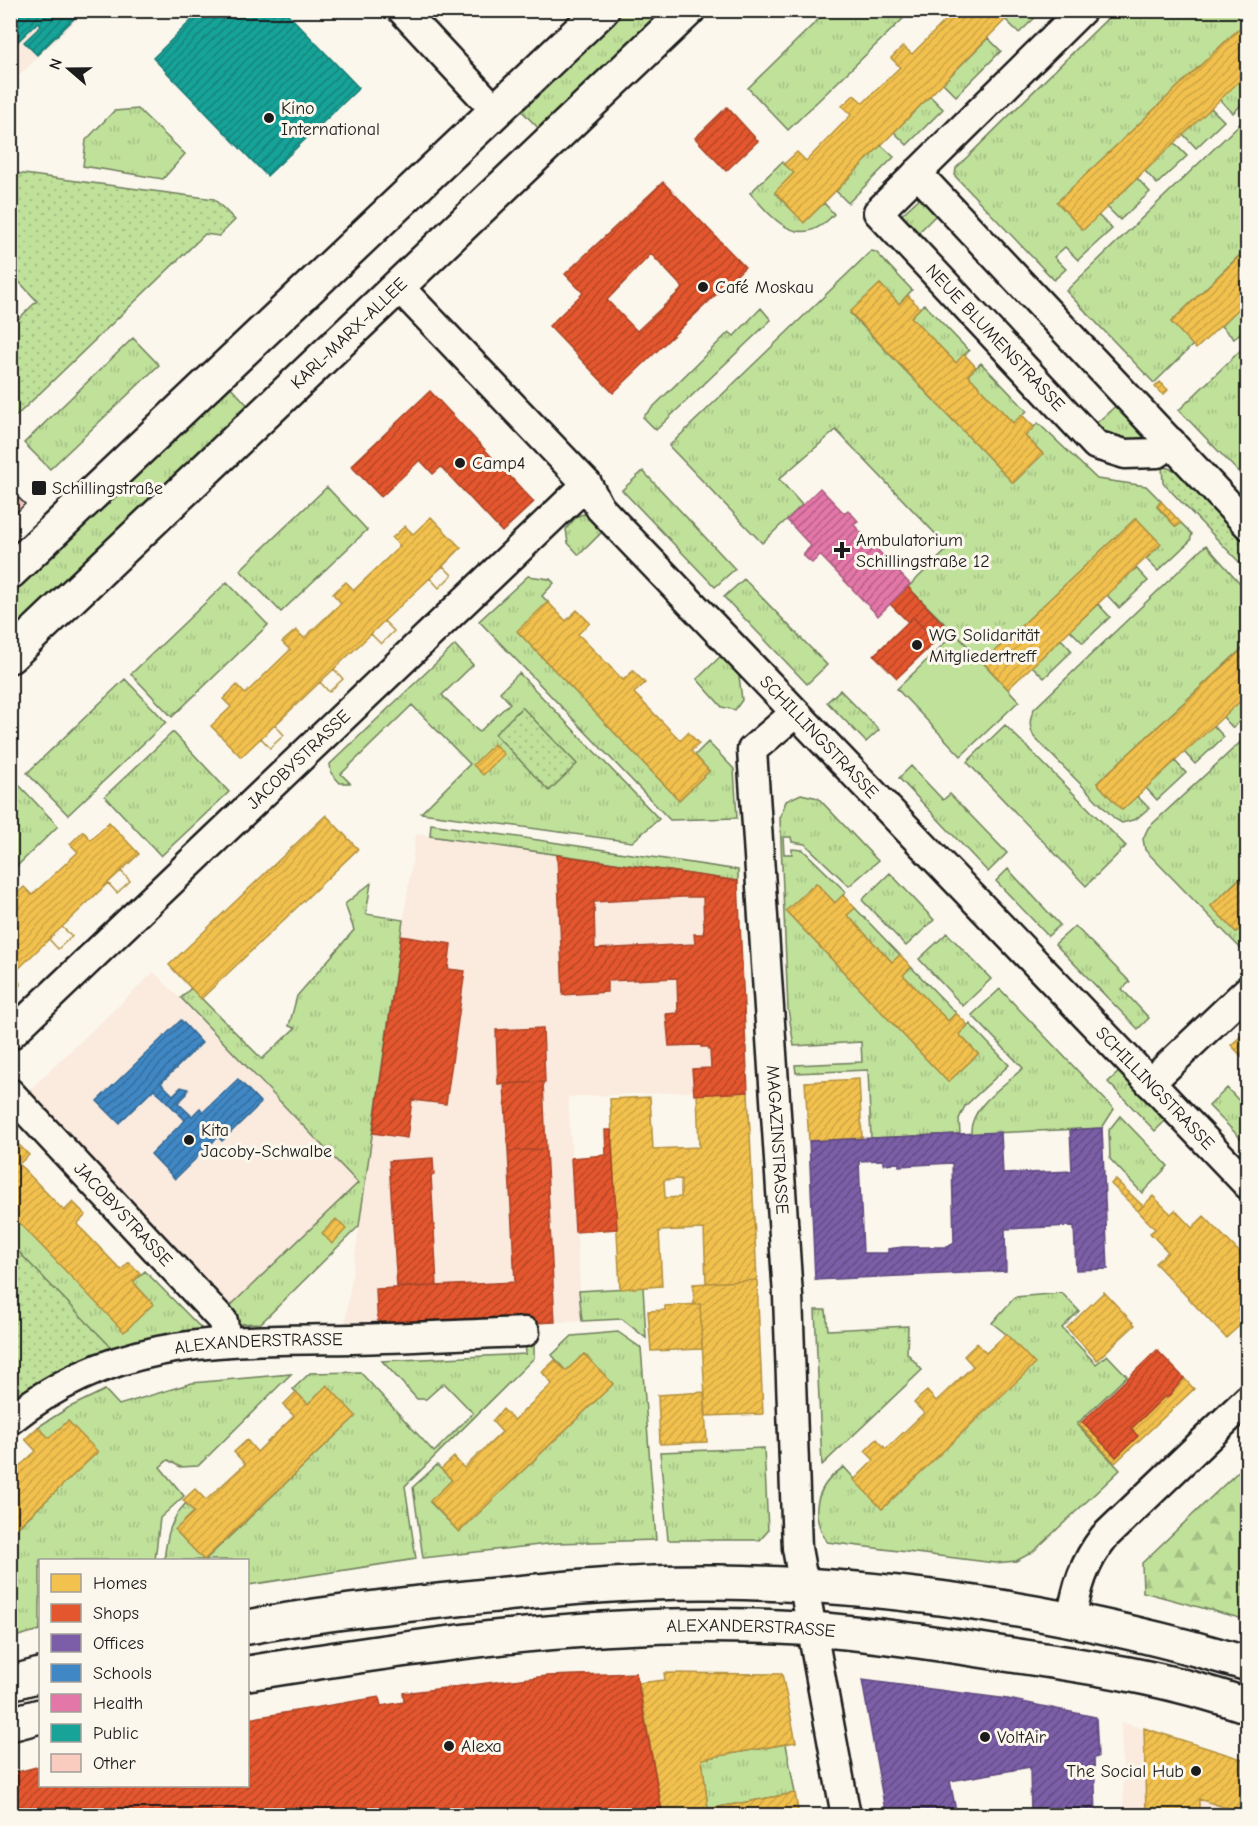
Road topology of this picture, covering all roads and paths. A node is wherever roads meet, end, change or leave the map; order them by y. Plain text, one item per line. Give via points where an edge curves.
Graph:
1 (402, 10) edge
2 (602, 10) edge
3 (688, 10) edge
4 (1082, 10) edge
5 (496, 111) junction
6 (917, 173) junction
7 (398, 286) junction
8 (1171, 442) junction
9 (587, 484) junction
10 (1248, 525) edge
11 (10, 572) edge
12 (10, 656) edge
13 (794, 714) junction
14 (1248, 990) edge
15 (10, 1035) edge
16 (1150, 1083) junction
17 (10, 1093) edge
18 (1248, 1185) edge
19 (525, 1332) dead end
20 (226, 1342) junction
21 (1248, 1399) edge
22 (10, 1420) edge
23 (804, 1585) junction
24 (1071, 1620) junction
25 (249, 1627) edge
26 (813, 1630) junction
27 (1248, 1664) edge
28 (249, 1673) edge
29 (39, 1675) edge
30 (10, 1683) edge
31 (1248, 1706) edge
32 (39, 1716) edge
33 (10, 1724) edge
34 (846, 1815) edge

1 - 5 street
2 - 5 main road
3 - 7 main road, KARL-MARX-ALLEE
4 - 6 street, NEUE BLUMENSTRASSE
5 - 11 main road
6 - 8 street
6 - 8 street, NEUE BLUMENSTRASSE via 878,212 1096,445 1125,454 1158,453
7 - 9 street, SCHILLINGSTRASSE
7 - 12 main road, KARL-MARX-ALLEE
8 - 10 street
9 - 13 street, SCHILLINGSTRASSE via 600,508
9 - 15 street, JACOBYSTRASSE
13 - 16 street, SCHILLINGSTRASSE
13 - 23 street, MAGAZINSTRASSE via 752,750 788,1296 796,1539
14 - 16 street
16 - 18 street, SCHILLINGSTRASSE
17 - 20 street, JACOBYSTRASSE via 223,1321
19 - 20 street, ALEXANDERSTRASSE
20 - 22 street, ALEXANDERSTRASSE via 212,1341 120,1359 41,1395
21 - 24 street via 1104,1537 1078,1580
23 - 24 main road via 976,1603
23 - 25 main road via 717,1582 615,1586 383,1607
23 - 26 street
24 - 27 main road
26 - 28 main road, ALEXANDERSTRASSE via 752,1626 554,1632 400,1648
26 - 31 main road, ALEXANDERSTRASSE via 959,1646 1125,1672
26 - 34 street
29 - 30 main road
32 - 33 main road

